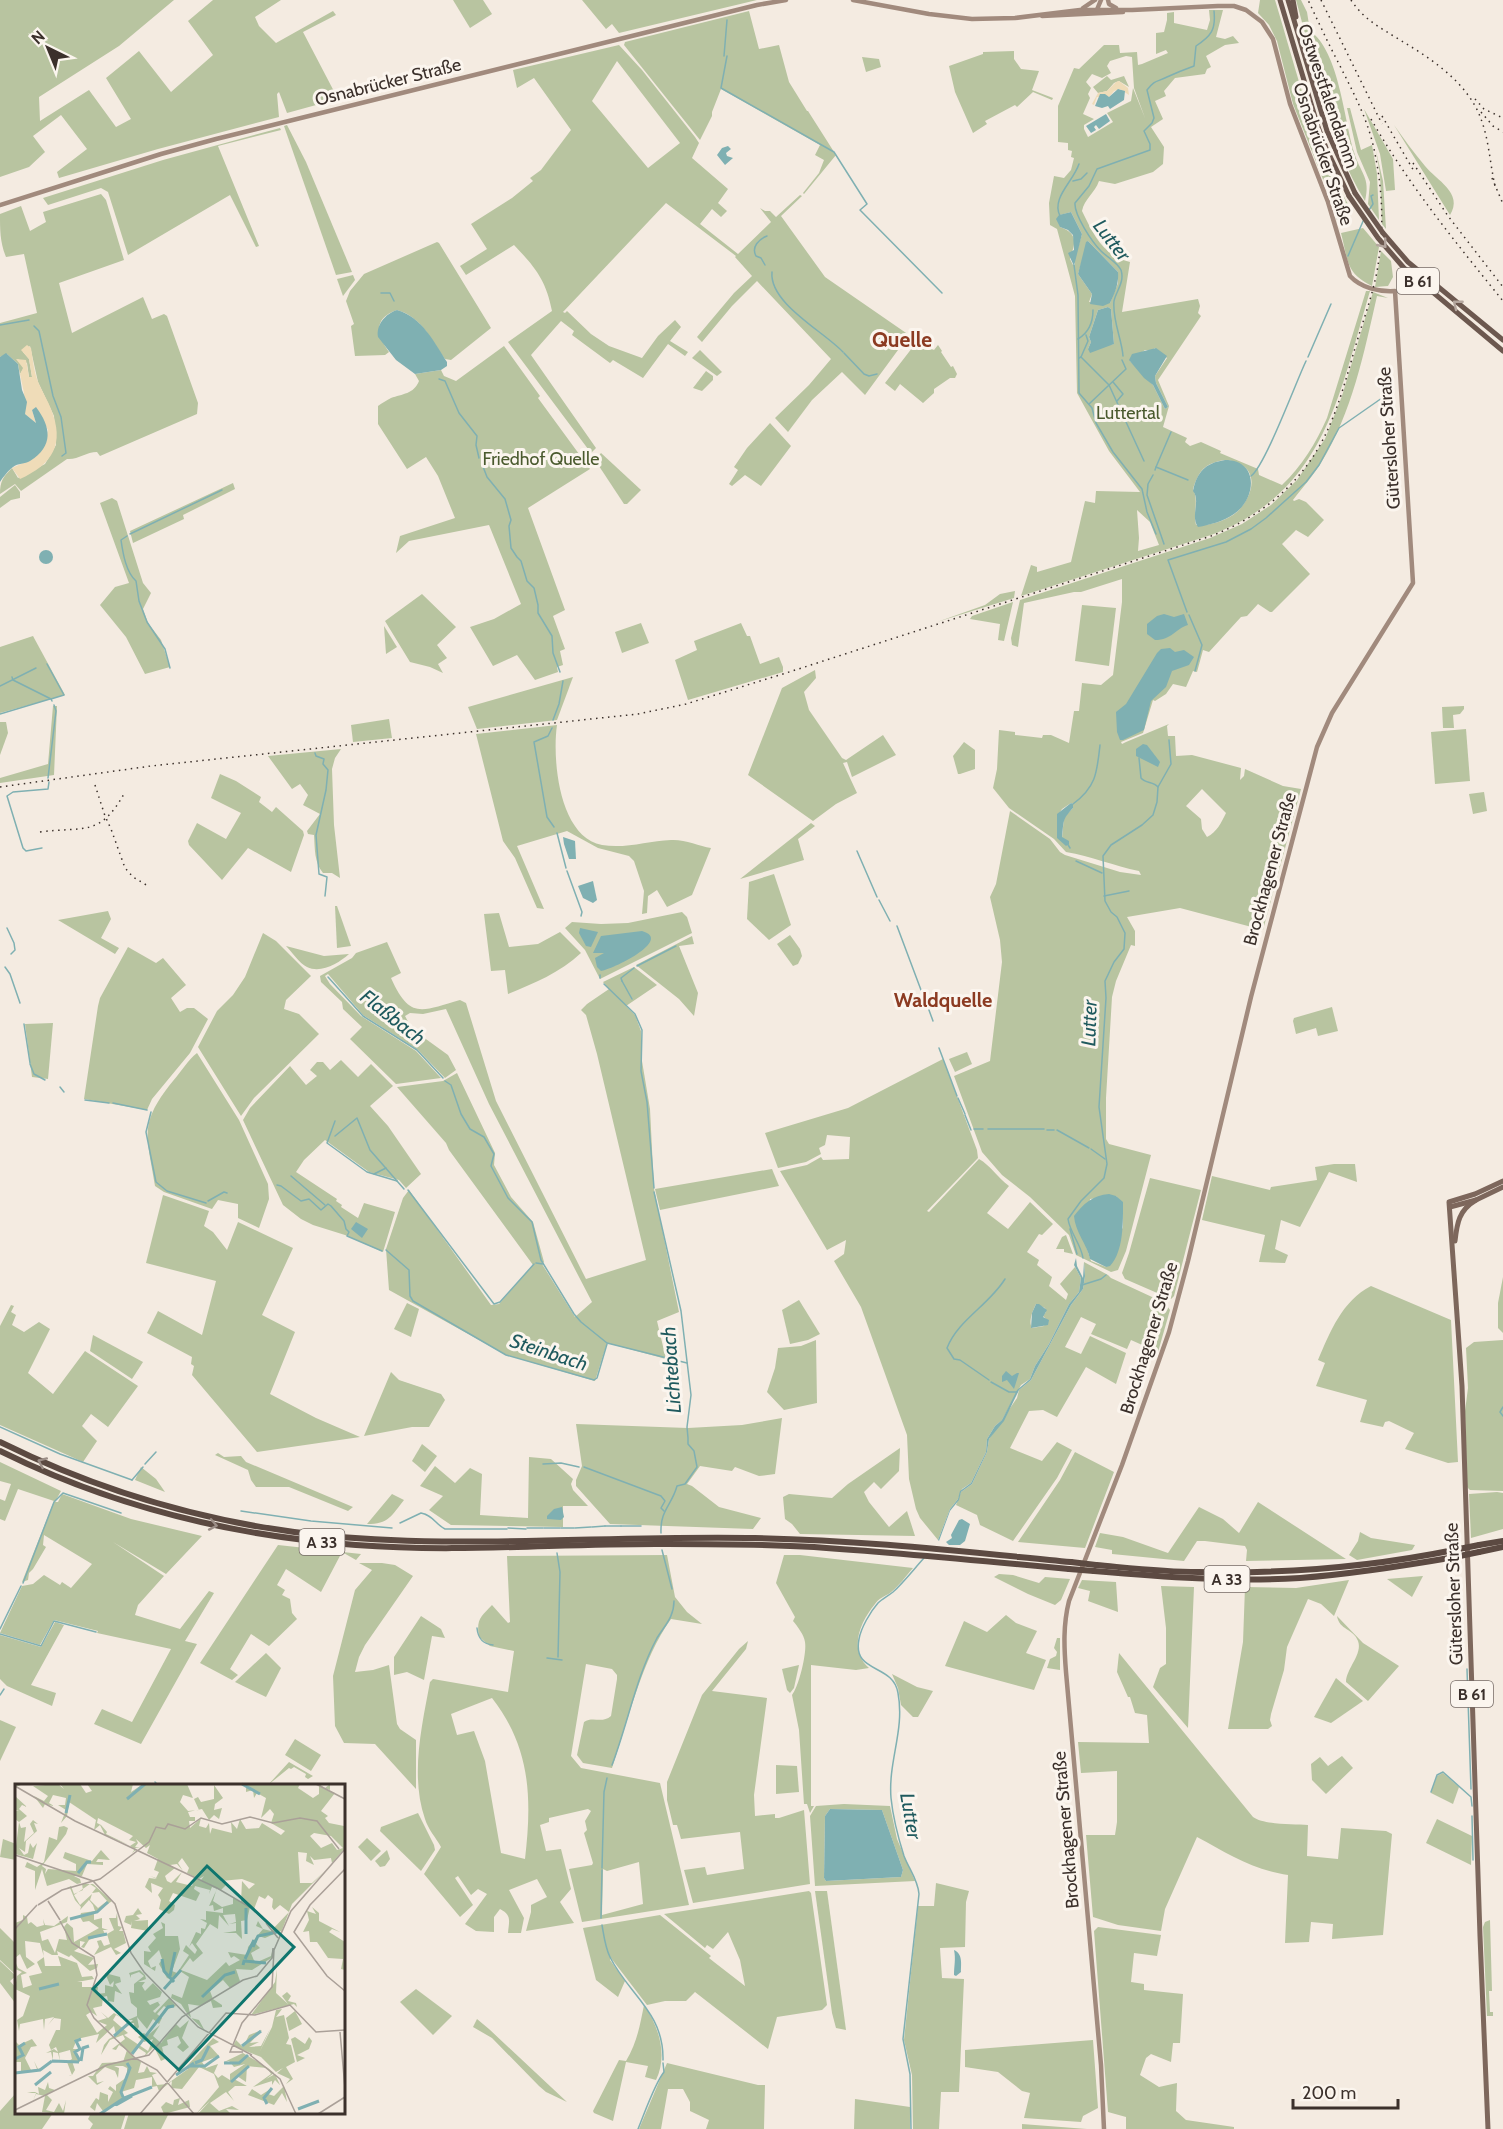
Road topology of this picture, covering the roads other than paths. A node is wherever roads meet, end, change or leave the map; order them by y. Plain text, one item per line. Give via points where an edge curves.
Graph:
1 (786, 0) edge
2 (853, 0) edge
3 (1095, 0) edge
4 (1101, 0) edge
5 (1107, 0) edge
6 (1279, 0) edge
7 (1288, 0) edge
8 (1293, 0) edge
9 (1119, 9) junction
10 (1080, 10) junction
11 (1132, 10) junction
12 (1098, 12) junction
13 (1034, 16) junction
14 (1302, 45) junction
15 (0, 205) edge
16 (1395, 291) joint
17 (1503, 340) edge
18 (1503, 351) edge
19 (1413, 583) joint
20 (1503, 1180) edge
21 (1503, 1187) edge
22 (1476, 1200) junction
23 (1450, 1204) junction
24 (1454, 1253) junction
25 (0, 1442) edge
26 (0, 1451) edge
27 (661, 1541) junction
28 (1503, 1541) edge
29 (1503, 1547) edge
30 (1479, 1549) junction
31 (908, 1551) junction
32 (1454, 1554) junction
33 (1070, 1566) junction
34 (1095, 1568) junction
35 (1104, 2129) edge
36 (1488, 2129) edge

1 - 15 main road, Osnabrücker Straße via 270,125 161,154
2 - 13 main road, Osnabrücker Straße via 944,16
3 - 10 main road
4 - 12 main road
5 - 9 main road
5 - 12 main road
6 -> 18 highway, Ostwestfalendamm / B 61, bridge via 1326,148 1349,196 1404,268
7 - 14 highway, Ostwestfalendamm / B 61
8 - 14 highway
9 - 11 main road, Osnabrücker Straße
9 - 12 main road, Osnabrücker Straße
10 - 12 main road, Osnabrücker Straße
10 - 13 main road, Osnabrücker Straße
11 - 12 main road, Osnabrücker Straße
11 - 16 main road, Osnabrücker Straße via 1234,6 1262,22 1275,45 1290,104 1328,202 1349,274 1360,285
12 - 13 main road, Osnabrücker Straße
17 -> 14 highway, Ostwestfalendamm / B 61, bridge via 1408,262 1355,193 1328,131
16 - 19 main road, Gütersloher Straße
19 - 35 main road, Brockhagener Straße via 1332,713 1317,747 1253,987 1169,1332 1065,1617 1063,1636
20 - 23 main road
21 - 22 main road, B 61
22 - 23 main road, B 61
22 - 24 main road, B 61 via 1460,1216
23 - 24 main road, Gütersloher Straße / B 61
24 - 36 main road, Gütersloher Straße / B 61
27 -> 25 highway, A 33 via 451,1541 305,1533 134,1497
26 -> 27 highway, A 33 via 70,1482 158,1512 295,1538 358,1545 473,1548
27 - 31 highway, A 33 via 819,1540
28 - 30 highway, A 33
29 - 30 highway, A 33
30 - 32 highway, A 33, bridge
31 - 33 highway, A 33 via 972,1560
31 - 33 highway, A 33 via 970,1552
32 - 34 highway, A 33 via 1303,1570 1196,1572
32 - 34 highway, A 33 via 1379,1569 1300,1578 1159,1576
33 - 34 highway, A 33, bridge

